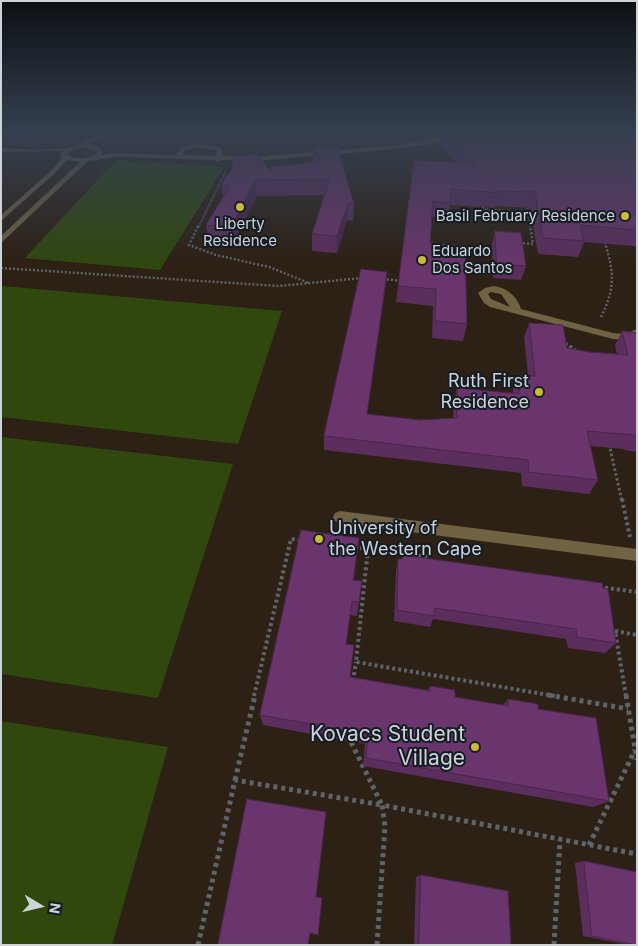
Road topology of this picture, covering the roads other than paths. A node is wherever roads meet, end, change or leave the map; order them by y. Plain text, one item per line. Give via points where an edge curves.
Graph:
1 (47, 177) edge
2 (70, 177) edge
3 (1, 219) edge
4 (1, 241) edge
5 (516, 310) dead end
6 (637, 332) edge
7 (340, 517) dead end
8 (637, 555) edge

1 - 3 lane
2 - 4 lane
5 - 6 lane via 535,318 613,336 626,337
7 - 8 lane

